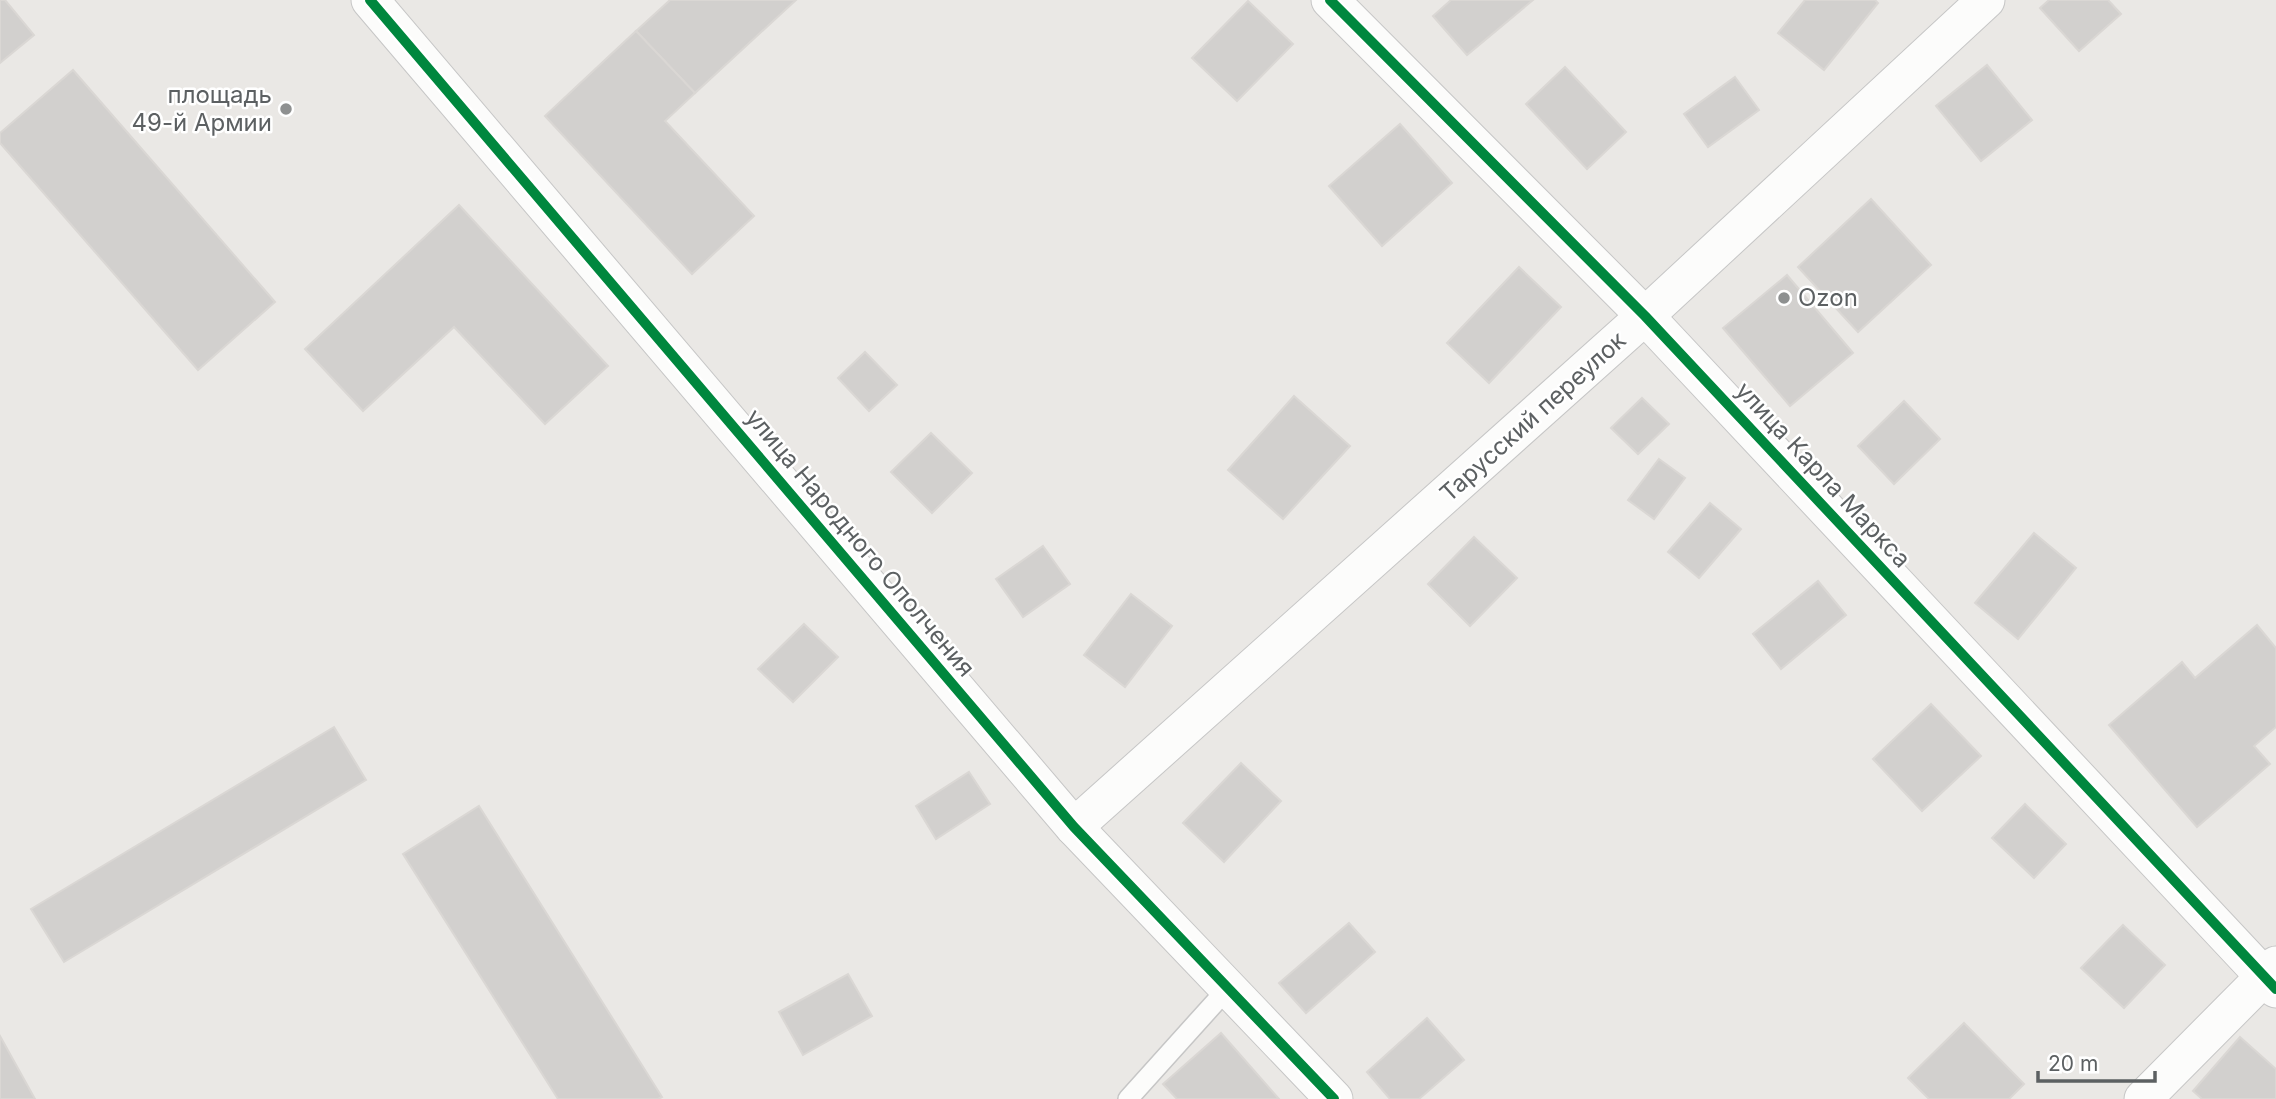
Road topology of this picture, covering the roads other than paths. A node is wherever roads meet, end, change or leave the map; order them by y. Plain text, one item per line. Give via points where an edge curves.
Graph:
1 (370, 0) edge
2 (1330, 0) edge
3 (1986, 0) edge
4 (1645, 316) junction
5 (1074, 827) junction
6 (2272, 977) edge
7 (1228, 988) junction
8 (1128, 1099) edge
9 (1334, 1099) edge
10 (2143, 1099) edge

1 - 5 street, улица Народного Ополчения
2 - 4 street, улица Карла Маркса
3 - 4 street, Тарусский переулок
4 - 5 street, Тарусский переулок
4 - 6 street, улица Карла Маркса
5 - 7 street, улица Народного Ополчения
6 - 10 street
7 - 8 lane
7 - 9 street, улица Народного Ополчения

